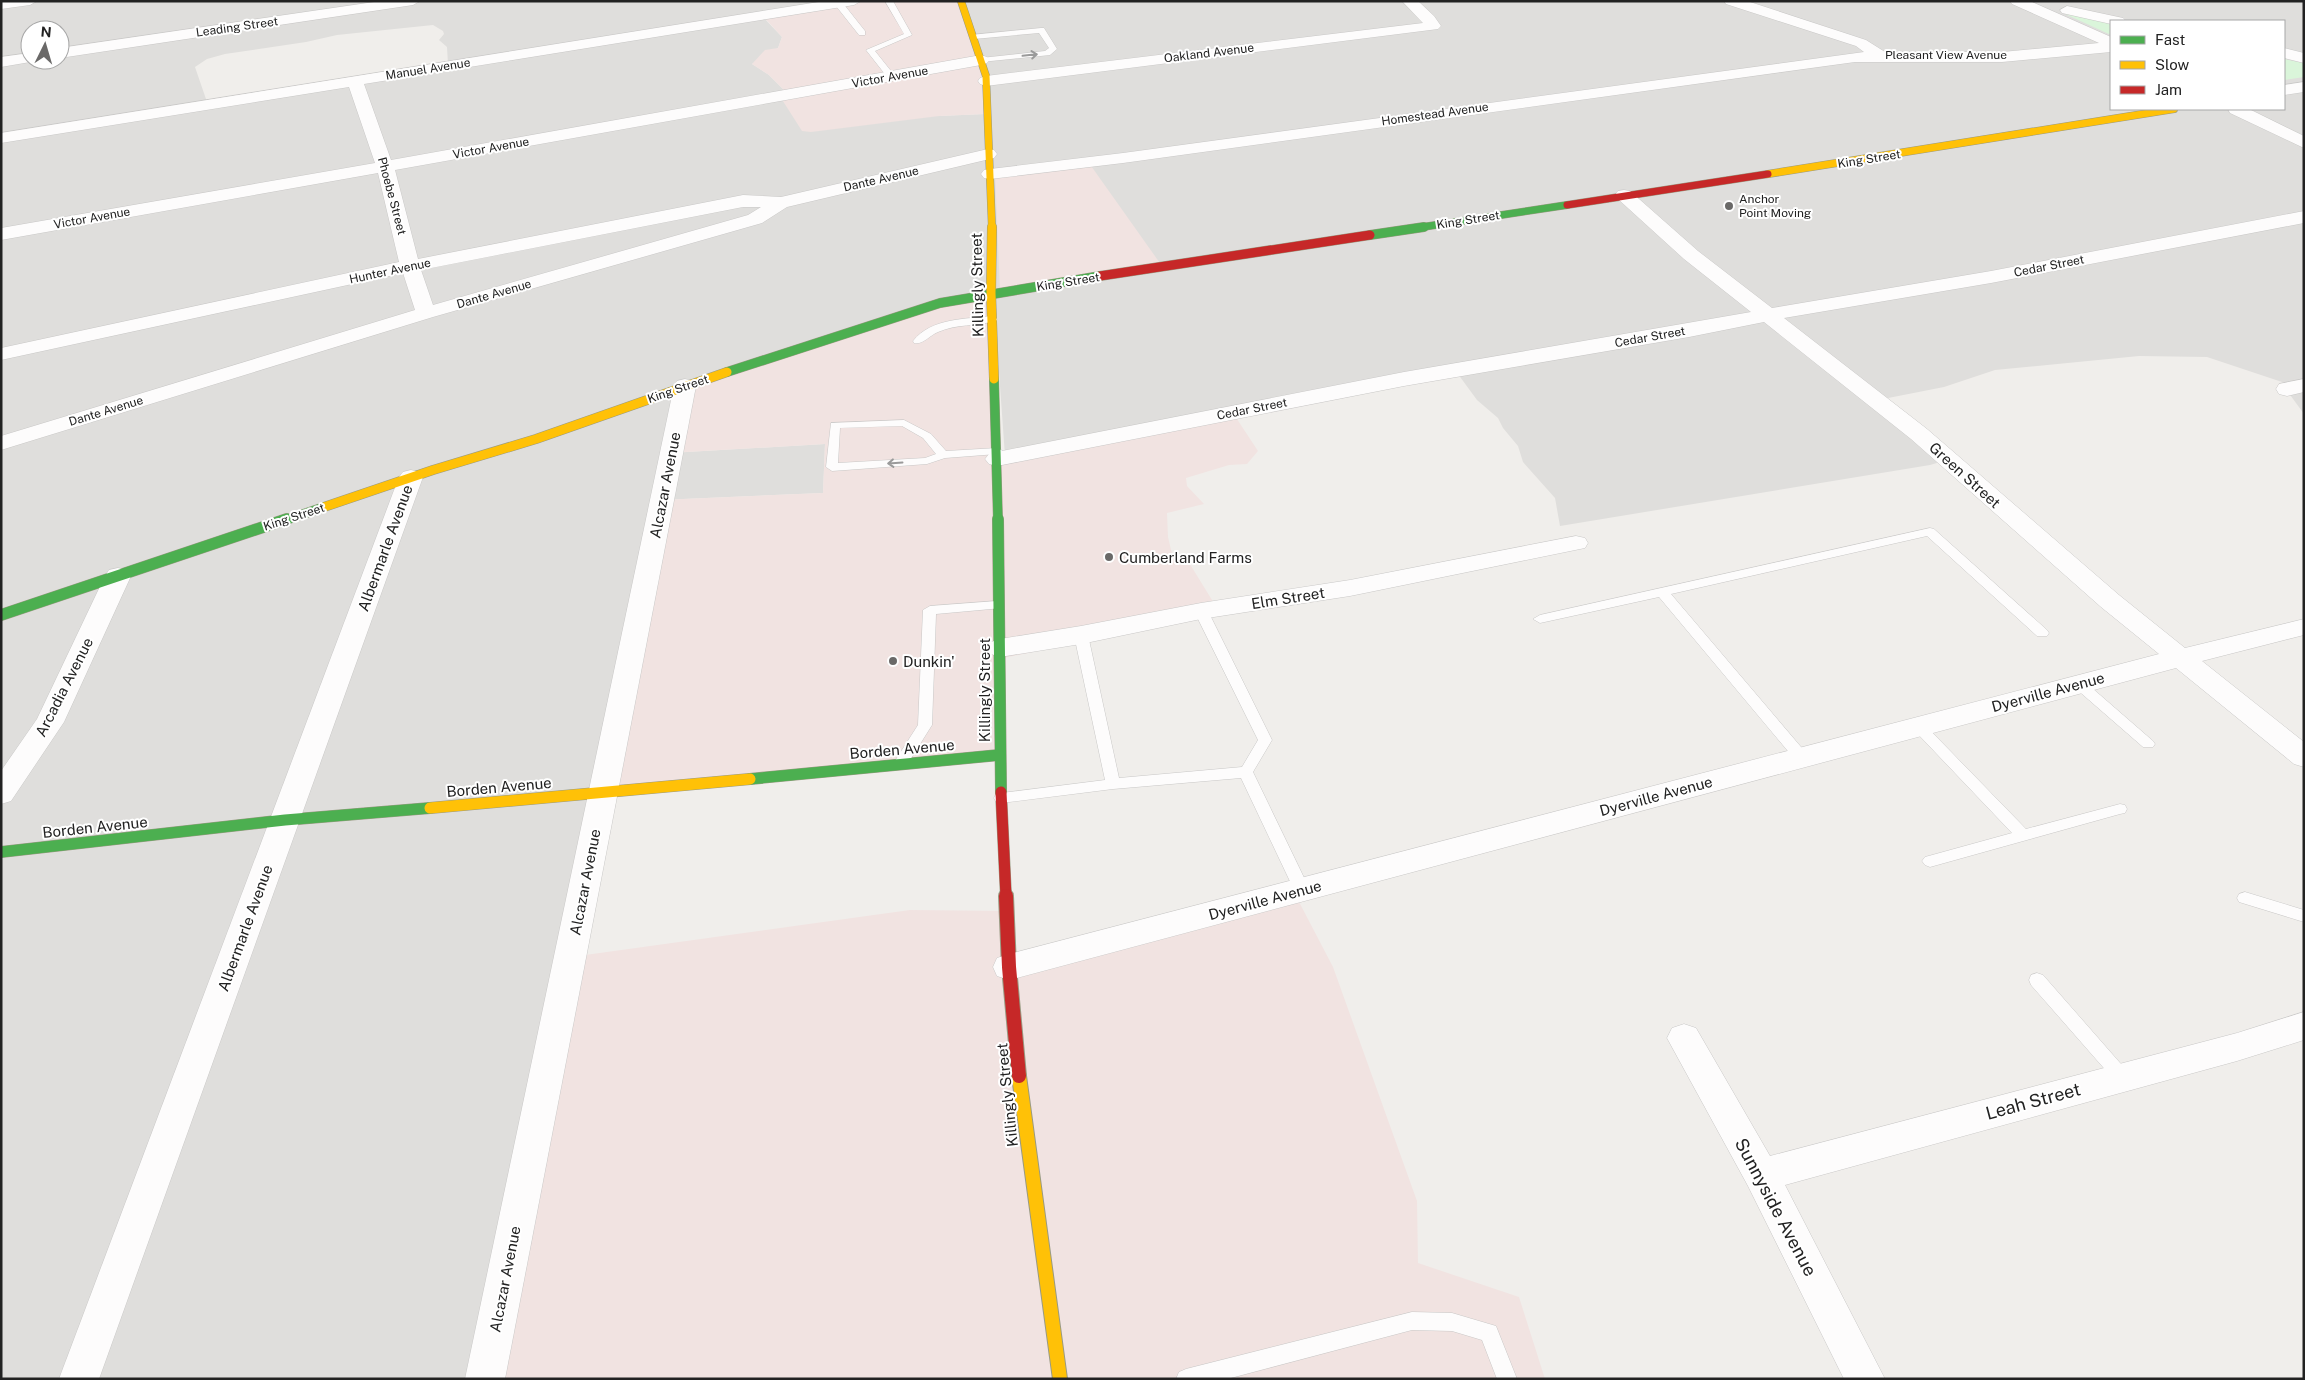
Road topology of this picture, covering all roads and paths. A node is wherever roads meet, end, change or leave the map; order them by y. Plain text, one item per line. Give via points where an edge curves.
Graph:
1 (30, 1) edge
2 (413, 1) edge
3 (890, 1) edge
4 (961, 1) edge
5 (1409, 1) edge
6 (1732, 1) edge
7 (2017, 1) edge
8 (2024, 1) edge
9 (847, 2) edge
10 (374, 4) edge
11 (1, 5) edge
12 (2113, 20) edge
13 (862, 33) dead end
14 (974, 37) junction
15 (2110, 43) edge
16 (2110, 47) edge
17 (70, 51) edge
18 (2285, 54) edge
19 (1880, 56) junction
20 (2304, 58) edge
21 (20, 59) edge
22 (981, 60) junction
23 (1, 62) edge
24 (891, 76) junction
25 (355, 81) junction
26 (986, 81) junction
27 (2304, 87) edge
28 (2285, 90) edge
29 (2168, 110) edge
30 (2238, 110) edge
31 (1, 138) edge
32 (2304, 143) edge
33 (989, 164) junction
34 (385, 167) junction
35 (1624, 195) junction
36 (781, 203) junction
37 (2304, 217) edge
38 (1, 234) edge
39 (410, 266) junction
40 (991, 293) junction
41 (426, 313) junction
42 (1769, 314) junction
43 (992, 319) junction
44 (918, 341) dead end
45 (1, 354) edge
46 (685, 386) junction
47 (1, 443) edge
48 (943, 455) junction
49 (997, 455) junction
50 (411, 477) junction
51 (1576, 543) dead end
52 (118, 576) junction
53 (1662, 592) junction
54 (998, 605) junction
55 (1201, 611) junction
56 (1, 615) edge
57 (1540, 619) dead end
58 (2304, 627) edge
59 (2042, 633) dead end
60 (1081, 635) junction
61 (1000, 648) junction
62 (2179, 658) junction
63 (2080, 684) junction
64 (1919, 726) junction
65 (2148, 744) dead end
66 (999, 755) junction
67 (2304, 757) edge
68 (1802, 758) junction
69 (900, 764) junction
70 (1246, 772) junction
71 (1113, 784) junction
72 (603, 793) junction
73 (1, 794) edge
74 (1001, 798) junction
75 (2120, 809) dead end
76 (285, 820) junction
77 (2023, 835) junction
78 (1, 852) edge
79 (1930, 861) dead end
80 (1302, 890) junction
81 (2245, 898) dead end
82 (2304, 916) edge
83 (1009, 967) junction
84 (2037, 980) dead end
85 (2304, 1026) edge
86 (1684, 1038) dead end
87 (2122, 1077) junction
88 (1761, 1176) junction
89 (1196, 1378) edge
90 (79, 1379) edge
91 (486, 1379) edge
92 (1060, 1379) edge
93 (1507, 1379) edge
94 (1866, 1379) edge

1 - 11 street
2 - 10 street, Leading Street
3 - 24 lane via 908,35 870,50
4 - 14 street, Killingly Street
5 - 26 street, Oakland Avenue via 1433,26
6 - 19 street, Pleasant View Avenue via 1861,43
7 - 15 street
8 - 12 street
9 - 13 lane
9 - 25 street, Manuel Avenue
10 - 17 street, Leading Street
14 - 22 street, Killingly Street
22 -> 14 lane via 1047,53 1053,49 1041,30
16 - 19 street, Pleasant View Avenue via 2002,57
18 - 20 street
19 - 33 street, Homestead Avenue via 1817,61 1142,156
21 - 23 street
22 - 24 street, Victor Avenue
22 - 26 street, Killingly Street
24 - 34 street, Victor Avenue
25 - 31 street, Manuel Avenue
25 - 34 street, Phoebe Street
26 - 33 street, Killingly Street
27 - 28 street
29 - 35 street, King Street
30 - 32 street
33 - 36 street, Dante Avenue
33 - 40 street, Killingly Street
34 - 38 street, Victor Avenue
34 - 39 street, Phoebe Street
35 - 40 street, King Street
35 - 42 street, Green Street via 1691,255
36 - 39 street, Hunter Avenue via 743,201
36 - 41 street, Dante Avenue via 755,219
37 - 42 street, Cedar Street via 1991,277
39 - 41 street, Phoebe Street
39 - 45 street, Hunter Avenue
40 - 43 street, Killingly Street
40 - 46 street, King Street via 940,303
41 - 47 street, Dante Avenue
42 - 49 street, Cedar Street
42 - 62 street, Green Street via 1919,434 2102,595
43 - 44 lane via 924,333
43 - 49 street, Killingly Street
46 - 50 street, King Street via 536,439
46 - 72 street, Alcazar Avenue
48 -> 48 lane via 927,461 832,467 835,425 904,422 927,436
48 - 49 lane
49 - 54 street, Killingly Street
50 - 52 street, King Street
50 - 76 street, Albermarle Avenue
51 - 55 street, Elm Street via 1350,588
52 - 56 street, King Street
52 - 73 street, Arcadia Avenue via 50,722
53 - 57 lane
53 - 59 lane via 1930,532
53 - 68 lane
54 - 61 street, Killingly Street
54 - 69 lane via 930,610 926,725
55 - 60 street, Elm Street
55 - 70 lane via 1265,740
58 - 62 street, Dyerville Avenue
60 - 61 street, Elm Street
60 - 71 lane
61 - 66 street, Killingly Street
62 - 63 street, Dyerville Avenue
62 - 67 street, Green Street
63 - 64 street, Dyerville Avenue
63 - 65 lane
64 - 68 street, Dyerville Avenue
64 - 77 lane
66 - 69 street, Borden Avenue
66 - 74 street, Killingly Street
68 - 80 street, Dyerville Avenue
69 - 72 street, Borden Avenue
70 - 71 lane
70 - 80 lane
71 - 74 lane
72 - 76 street, Borden Avenue
72 - 91 street, Alcazar Avenue
74 - 83 street, Killingly Street
75 - 77 lane
76 - 78 street, Borden Avenue
76 - 90 street, Albermarle Avenue
77 - 79 lane
80 - 83 street, Dyerville Avenue
81 - 82 lane
83 - 92 street, Killingly Street via 1021,1100
84 - 87 lane
85 - 87 street, Leah Street
86 - 88 street, Sunnyside Avenue
87 - 88 street, Leah Street
88 - 94 street, Sunnyside Avenue
89 - 93 lane via 1412,1321 1452,1322 1489,1334

